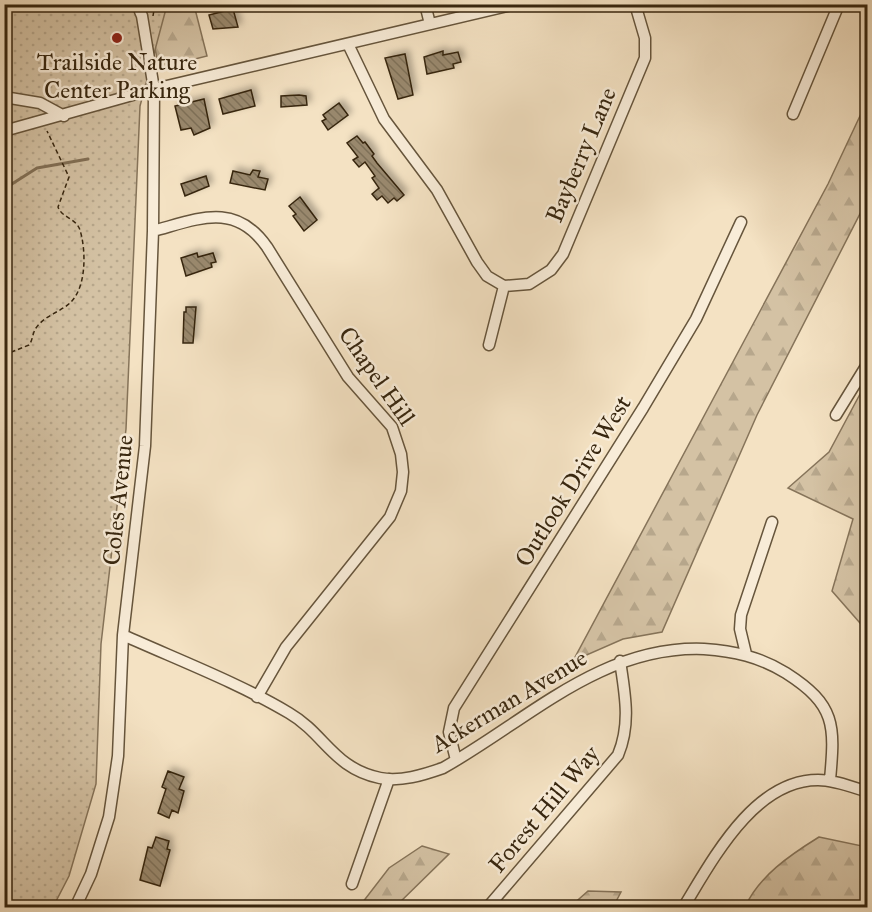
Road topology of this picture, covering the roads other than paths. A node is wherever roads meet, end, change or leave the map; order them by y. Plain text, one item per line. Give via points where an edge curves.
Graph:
1 (137, 4) edge
2 (425, 4) edge
3 (516, 4) edge
4 (635, 4) edge
5 (839, 4) edge
6 (506, 6) edge
7 (430, 24) junction
8 (348, 44) junction
9 (154, 89) junction
10 (4, 97) edge
11 (793, 114) dead end
12 (64, 116) junction
13 (4, 131) edge
14 (741, 222) dead end
15 (153, 231) junction
16 (504, 286) junction
17 (489, 345) dead end
18 (867, 363) edge
19 (836, 415) dead end
20 (772, 522) dead end
21 (123, 635) junction
22 (746, 654) junction
23 (620, 661) junction
24 (256, 697) junction
25 (456, 760) junction
26 (389, 779) junction
27 (830, 780) junction
28 (867, 792) edge
29 (352, 884) dead end
30 (75, 908) edge
31 (487, 908) edge
32 (683, 908) edge

1 - 9 street, Coles Avenue
2 - 7 street
3 - 6 street
4 - 16 street, Bayberry Lane via 645,38 645,57 563,254 551,270 536,280
5 - 11 street
6 - 7 street
7 - 8 street
8 - 9 street
8 - 16 street via 384,119 437,190 482,270
9 - 12 street
9 - 15 street, Coles Avenue
10 - 12 street via 40,103
12 - 13 street
14 - 25 street, Outlook Drive West via 673,359 454,708 449,732
15 - 21 street, Coles Avenue via 145,446
15 - 24 street, Chapel Hill via 210,216 229,218 251,228 267,247 348,377 387,419 401,454 400,491 390,516 286,647
16 - 17 street
18 - 19 street
20 - 22 street via 741,615
21 - 24 street, Ackerman Avenue
21 - 30 street, Coles Avenue via 118,756 109,817 91,874
22 - 23 street, Ackerman Avenue via 672,649
22 - 27 street, Ackerman Avenue via 800,682 825,706 833,733
23 - 25 street, Ackerman Avenue via 583,679
23 - 31 street, Forest Hill Way via 626,722 618,755
24 - 26 street, Ackerman Avenue via 297,718 346,764
25 - 26 street, Ackerman Avenue via 422,775
26 - 29 street
27 - 28 street
27 - 32 street via 797,782 766,796 715,858

